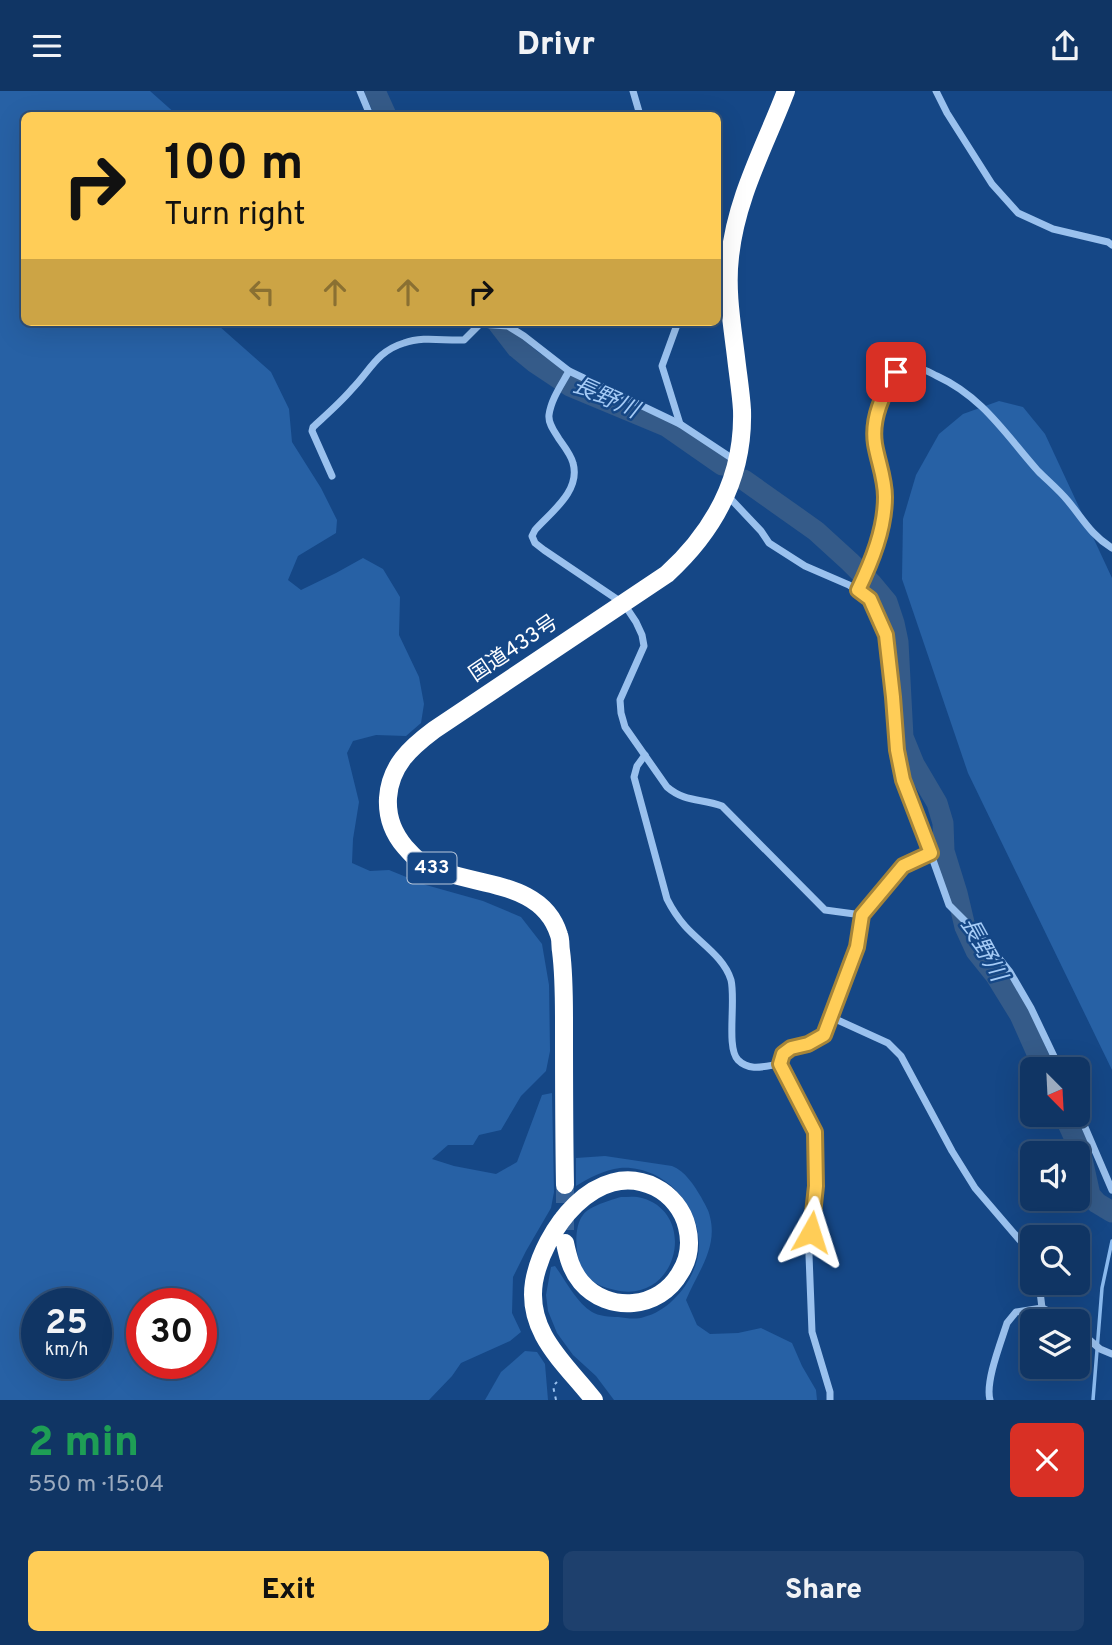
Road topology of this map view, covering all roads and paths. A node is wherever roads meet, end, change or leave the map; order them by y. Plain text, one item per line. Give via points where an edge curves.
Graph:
1 (359, 91) edge
2 (633, 91) edge
3 (786, 91) edge
4 (936, 91) edge
5 (369, 112) edge
6 (639, 112) edge
7 (1112, 245) edge
8 (478, 326) edge
9 (508, 326) edge
10 (677, 326) edge
11 (569, 370) junction
12 (680, 424) junction
13 (737, 462) junction
14 (332, 476) dead end
15 (726, 494) junction
16 (1112, 548) edge
17 (858, 590) junction
18 (624, 604) junction
19 (645, 755) junction
20 (931, 853) junction
21 (862, 915) junction
22 (831, 1017) junction
23 (1054, 1057) edge
24 (780, 1064) junction
25 (1085, 1127) edge
26 (565, 1185) tunnel mouth
27 (1112, 1190) edge
28 (1020, 1240) edge
29 (565, 1243) tunnel mouth
30 (1040, 1295) edge
31 (1042, 1308) joint
32 (1090, 1340) edge
33 (1112, 1354) edge
34 (558, 1382) dead end
35 (556, 1400) edge
36 (594, 1400) edge
37 (830, 1400) edge
38 (990, 1400) edge

1 - 5 street
2 - 6 street
3 - 13 highway, 国道433号 / 433 via 740,206 731,246 729,286 742,411
4 - 7 street via 992,184 1018,213 1053,229
8 - 14 street via 464,340 405,342 373,363 313,427
9 - 11 street
10 - 12 street via 662,366
11 - 12 street
11 - 18 street via 548,418 575,473 565,497 532,536 544,550
12 - 13 street
13 - 15 highway, 国道433号 / 433
15 - 17 street via 769,543 805,566
15 - 18 highway, 国道433号 / 433 via 708,528 682,560
16 - 17 street via 1090,531 978,401 951,382 916,366 902,366 890,381 876,415 875,443 885,499 880,533
17 - 20 street via 870,599 886,635 903,780
18 - 19 street via 644,646 620,700 621,713
18 - 26 highway, 国道433号 / 433 via 412,747 389,787 391,826 417,860 531,898 548,913 559,935 564,971
19 - 21 street via 676,795 722,806 825,910
19 - 24 street via 634,777 667,899 685,926 726,969 733,1004 732,1049 737,1059 754,1069
20 - 21 street via 903,866
20 - 23 street via 949,905 1010,972
21 - 22 street via 857,947
22 - 24 street via 824,1035 791,1048
22 - 28 street via 888,1042 901,1056 975,1188
24 - 37 street via 815,1132 816,1186 809,1255 812,1332
25 - 27 street
29 - 36 highway via 582,1283 600,1297 631,1303 654,1297 673,1283 689,1247 686,1224 680,1209 663,1192 626,1181 603,1186 581,1199 559,1224 543,1254 533,1301 540,1330
30 - 31 street
31 - 38 street via 1016,1313 1007,1323 990,1381
32 - 33 street
34 - 35 path via 553,1386

